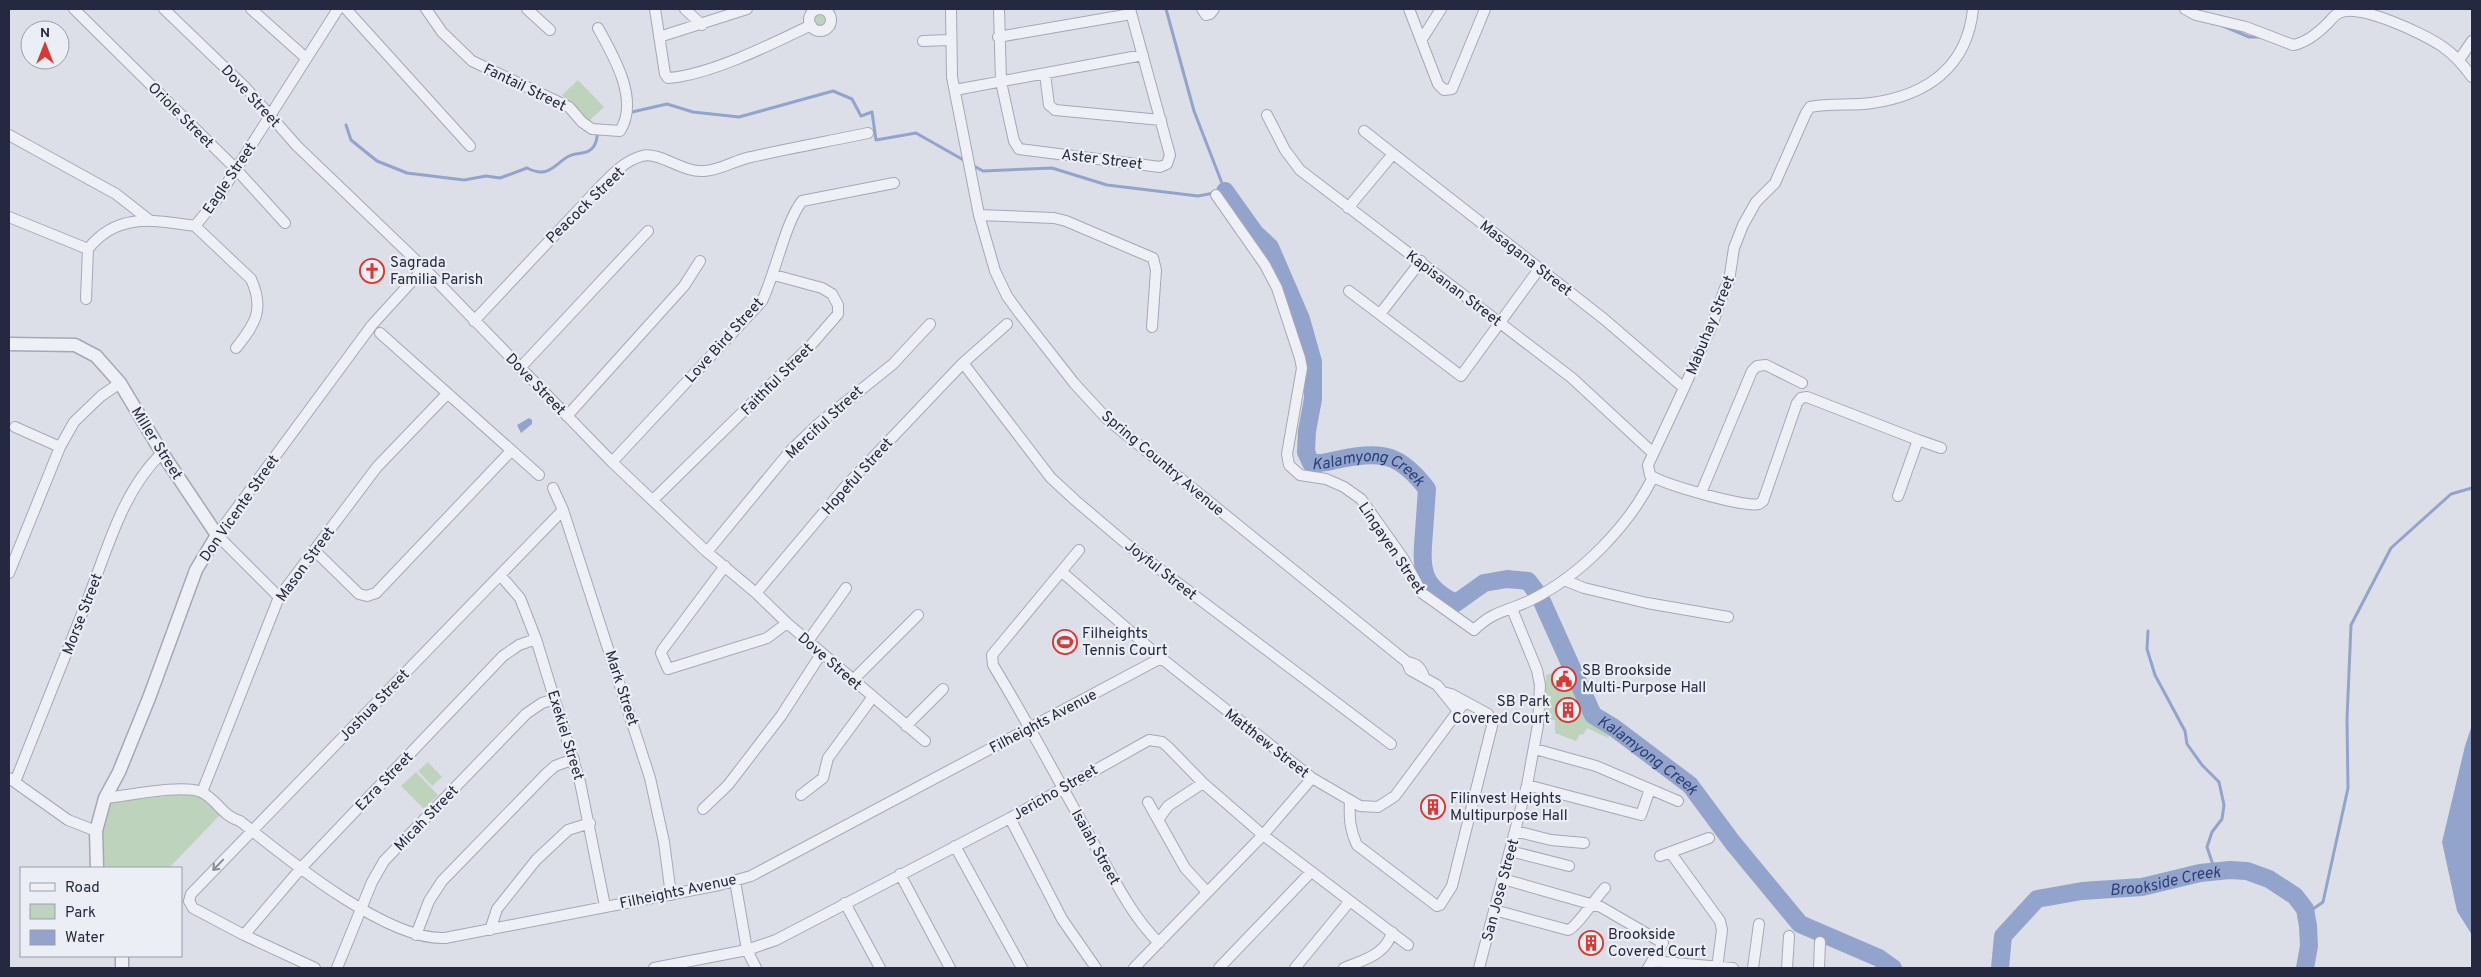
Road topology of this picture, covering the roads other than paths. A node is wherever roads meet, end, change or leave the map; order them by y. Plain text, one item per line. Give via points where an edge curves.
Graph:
1 (74, 9) edge
2 (164, 9) edge
3 (251, 9) edge
4 (338, 9) edge
5 (346, 9) edge
6 (426, 9) edge
7 (527, 9) edge
8 (655, 9) edge
9 (685, 9) edge
10 (746, 9) edge
11 (951, 9) edge
12 (999, 9) edge
13 (1202, 9) edge
14 (1214, 9) edge
15 (1409, 9) edge
16 (1441, 9) edge
17 (1485, 9) edge
18 (1973, 9) edge
19 (2185, 9) edge
20 (812, 10) edge
21 (2344, 10) edge
22 (830, 11) edge
23 (1130, 11) edge
24 (702, 25) junction
25 (811, 25) junction
26 (598, 28) dead end
27 (550, 30) dead end
28 (998, 36) junction
29 (660, 37) junction
30 (1422, 39) junction
31 (950, 40) junction
32 (923, 41) dead end
33 (2472, 41) edge
34 (1143, 55) junction
35 (306, 58) junction
36 (2459, 60) junction
37 (1045, 74) junction
38 (2472, 77) edge
39 (1000, 82) junction
40 (955, 90) junction
41 (1267, 115) dead end
42 (271, 116) junction
43 (1161, 120) junction
44 (1364, 131) dead end
45 (868, 133) dead end
46 (9, 135) edge
47 (470, 146) dead end
48 (1393, 154) junction
49 (235, 168) junction
50 (894, 183) dead end
51 (1216, 195) dead end
52 (1348, 208) junction
53 (979, 215) junction
54 (9, 217) edge
55 (148, 219) junction
56 (285, 222) dead end
57 (195, 226) junction
58 (648, 231) dead end
59 (88, 249) junction
60 (700, 261) dead end
61 (1421, 261) junction
62 (424, 268) junction
63 (1539, 269) junction
64 (774, 275) junction
65 (1349, 290) dead end
66 (86, 299) dead end
67 (1380, 314) junction
68 (474, 321) junction
69 (1500, 323) junction
70 (930, 324) dead end
71 (1007, 324) dead end
72 (1152, 327) dead end
73 (380, 334) dead end
74 (9, 344) edge
75 (236, 348) dead end
76 (963, 363) junction
77 (520, 368) junction
78 (1802, 383) dead end
79 (120, 384) junction
80 (1684, 388) junction
81 (447, 394) junction
82 (567, 416) junction
83 (15, 427) dead end
84 (1918, 440) junction
85 (60, 447) junction
86 (1940, 448) dead end
87 (511, 451) junction
88 (162, 453) junction
89 (1653, 453) junction
90 (612, 462) junction
91 (1651, 473) junction
92 (539, 474) dead end
93 (552, 488) dead end
94 (1701, 493) junction
95 (1898, 496) dead end
96 (654, 499) junction
97 (563, 510) junction
98 (217, 535) junction
99 (314, 550) junction
100 (1079, 550) dead end
101 (707, 552) junction
102 (725, 566) junction
103 (1062, 572) junction
104 (9, 573) edge
105 (500, 575) junction
106 (1564, 580) junction
107 (846, 588) dead end
108 (756, 593) junction
109 (279, 597) junction
110 (1512, 609) junction
111 (918, 615) dead end
112 (1728, 618) dead end
113 (786, 623) junction
114 (536, 639) junction
115 (808, 640) junction
116 (822, 654) junction
117 (1160, 658) junction
118 (852, 681) junction
119 (943, 689) dead end
120 (872, 698) junction
121 (555, 699) junction
122 (1461, 707) junction
123 (906, 726) junction
124 (1032, 728) junction
125 (925, 741) dead end
126 (1391, 744) dead end
127 (1535, 749) junction
128 (574, 759) junction
129 (1312, 778) junction
130 (12, 780) edge
131 (1203, 783) junction
132 (1527, 785) junction
133 (1063, 789) junction
134 (1650, 789) junction
135 (202, 792) junction
136 (801, 795) dead end
137 (105, 798) junction
138 (1678, 801) dead end
139 (1148, 802) dead end
140 (1350, 802) junction
141 (703, 809) dead end
142 (1010, 818) junction
143 (1158, 820) junction
144 (590, 823) junction
145 (96, 831) junction
146 (252, 831) junction
147 (1515, 831) junction
148 (1263, 836) junction
149 (1709, 838) dead end
150 (1584, 843) dead end
151 (955, 846) junction
152 (1510, 851) junction
153 (1569, 866) dead end
154 (97, 867) edge
155 (302, 868) junction
156 (1311, 872) junction
157 (900, 874) junction
158 (1502, 879) junction
159 (734, 881) junction
160 (1605, 888) dead end
161 (1207, 892) junction
162 (671, 894) junction
163 (1350, 901) junction
164 (845, 903) junction
165 (1591, 903) junction
166 (605, 906) junction
167 (360, 909) junction
168 (1494, 910) junction
169 (1759, 924) dead end
170 (490, 930) junction
171 (1392, 932) junction
172 (416, 935) junction
173 (244, 936) junction
174 (1789, 936) dead end
175 (1820, 942) dead end
176 (1159, 943) junction
177 (1408, 945) dead end
178 (748, 950) junction
179 (1650, 965) edge
180 (1686, 966) edge
181 (315, 968) edge
182 (337, 968) edge
183 (654, 968) edge
184 (756, 968) edge
185 (880, 968) edge
186 (950, 968) edge
187 (1022, 968) edge
188 (1096, 968) edge
189 (1134, 968) edge
190 (1219, 968) edge
191 (1295, 968) edge
192 (1344, 968) edge
193 (1481, 968) edge
194 (1717, 968) edge
195 (1733, 968) edge
196 (1753, 968) edge
197 (1787, 968) edge
198 (1819, 968) edge

1 - 49 street, Oriole Street
2 - 42 street, Dove Street via 246,87
3 - 35 street
4 - 35 street, Eagle Street
5 - 47 street
6 - 26 street, Fantail Street via 442,32 472,61 568,107 592,128 620,131 625,124 627,106 620,67
7 - 27 street
8 - 29 street
9 - 24 street
10 - 24 street
11 - 31 street, Spring Country Avenue
12 - 28 street, Aster Street
13 - 14 street via 1206,15
15 - 30 street
16 - 30 street
17 - 30 street via 1452,89 1444,90 1438,84
18 - 80 street, Mabuhay Street via 1962,46 1948,70 1935,82 1898,98 1810,107 1775,183 1756,202 1743,225 1734,248 1729,282
19 - 21 street via 2196,15 2246,27 2293,46 2318,32
20 - 22 street
20 - 25 street
21 - 36 street via 2409,28
22 - 25 street via 831,22 824,30
23 - 28 street
23 - 34 street, Aster Street
24 - 29 street
25 - 29 street via 748,54 675,78 668,78 665,74
28 - 39 street, Aster Street
31 - 32 street
31 - 40 street, Spring Country Avenue
33 - 36 street
34 - 37 street
34 - 43 street, Aster Street
35 - 42 street, Eagle Street
36 - 38 street
37 - 39 street
37 - 43 street via 1049,105 1055,110
39 - 40 street
39 - 43 street, Aster Street via 1014,141 1019,148 1160,167 1166,164 1170,155
40 - 53 street, Spring Country Avenue
41 - 52 street, Kapisanan Street via 1285,150 1300,170
42 - 49 street, Eagle Street
42 - 62 street, Dove Street via 297,146
44 - 48 street, Masagana Street
45 - 68 street, Peacock Street via 749,157 704,172 690,171 651,155 636,159 617,170 596,190
46 - 55 street via 116,194
48 - 52 street
48 - 63 street, Masagana Street
49 - 56 street, Oriole Street
49 - 57 street, Eagle Street via 217,200
50 - 64 street, Love Bird Street via 802,201 795,210
51 - 110 street, Lingayen Street via 1265,265 1277,288 1300,358 1302,368 1289,465 1300,476 1326,479 1360,499 1403,558 1422,593 1457,620 1474,630 1492,614
52 - 61 street, Kapisanan Street
53 - 72 street via 1054,218 1149,256 1155,262 1156,270
53 - 122 street, Spring Country Avenue via 988,254 1007,296 1074,383 1107,419 1407,662 1416,675 1424,676 1443,692 1451,694
54 - 59 street
55 - 57 street, Eagle Street
55 - 59 street, Eagle Street via 115,227
57 - 75 street via 251,279 256,290 257,316 253,327
58 - 77 street
59 - 66 street
60 - 82 street via 684,286
61 - 67 street
61 - 69 street, Kapisanan Street
62 - 68 street, Dove Street
62 - 98 street, Don Vicente Street via 372,326
63 - 69 street
63 - 80 street, Masagana Street via 1621,333
64 - 90 street, Love Bird Street via 762,301
64 - 96 street, Faithful Street via 822,288 832,294 838,305 838,314 812,344
65 - 67 street
67 - 69 street via 1458,376 1463,374
68 - 77 street, Dove Street
69 - 89 street, Kapisanan Street via 1572,378
70 - 101 street, Merciful Street via 893,364 791,450
71 - 76 street, Hopeful Street
73 - 81 street
74 - 79 street, Miller Street via 75,345 96,356
76 - 108 street, Hopeful Street via 845,487
76 - 126 street, Joyful Street via 1051,478 1076,501 1129,546
77 - 82 street, Dove Street
78 - 94 street via 1766,365 1756,366
79 - 85 street via 85,409
79 - 88 street, Miller Street
80 - 89 street, Mabuhay Street
81 - 87 street
81 - 99 street, Mason Street via 377,468
82 - 90 street, Dove Street
83 - 85 street
84 - 86 street
84 - 94 street via 1807,397 1801,398 1763,502 1756,505
84 - 95 street
85 - 104 street
87 - 92 street
87 - 99 street via 371,596 359,594
88 - 98 street, Miller Street
88 - 130 street, Morse Street via 137,482 116,526
89 - 91 street, Mabuhay Street
90 - 96 street, Dove Street
91 - 94 street
91 - 106 street, Mabuhay Street via 1636,509
93 - 97 street, Mark Street
96 - 101 street, Dove Street
97 - 105 street, Joshua Street
97 - 162 street, Mark Street via 650,778
98 - 109 street, Miller Street
98 - 137 street, Don Vicente Street via 196,570 149,698
99 - 109 street, Mason Street
100 - 103 street, Isaiah Street
101 - 102 street, Dove Street
102 - 108 street, Dove Street
102 - 113 street via 662,648 668,669 767,638
103 - 117 street, Matthew Street
103 - 124 street, Isaiah Street via 992,655 993,665
105 - 114 street, Exekiel Street via 520,598
105 - 146 street, Joshua Street
106 - 110 street, Mabuhay Street
106 - 112 street via 1647,603
107 - 115 street
108 - 113 street, Dove Street
109 - 135 street, Mason Street
110 - 127 street, San Jose Street via 1539,678
111 - 118 street
113 - 115 street, Dove Street
114 - 121 street, Exekiel Street
114 - 155 street, Ezra Street via 503,656
115 - 116 street, Dove Street
116 - 118 street, Dove Street
116 - 141 street via 782,716 728,785
117 - 124 street, Filheights Avenue
117 - 129 street, Matthew Street
118 - 120 street, Dove Street
119 - 123 street
120 - 123 street, Dove Street
120 - 136 street via 828,758 823,778
121 - 128 street, Exekiel Street
121 - 167 street, Micah Street via 526,714 384,861
122 - 140 street, Matthew Street via 1394,796 1378,807
122 - 140 street, Spring Country Avenue via 1488,714 1492,726 1452,886 1440,905 1437,906 1357,845 1349,817
123 - 125 street, Dove Street
124 - 133 street, Isaiah Street
124 - 159 street, Filheights Avenue via 764,869
127 - 132 street, San Jose Street
127 - 134 street via 1596,766
128 - 144 street, Exekiel Street
128 - 172 street via 555,766 546,774 442,881 429,901
129 - 140 street, Matthew Street
129 - 148 street
130 - 145 street via 68,820
131 - 133 street, Jericho Street via 1162,742 1149,740
131 - 143 street via 1168,806
131 - 148 street, Jericho Street
132 - 134 street via 1641,815
132 - 147 street, San Jose Street
133 - 142 street, Jericho Street
133 - 176 street, Isaiah Street via 1127,902
134 - 138 street
135 - 137 street via 181,789
135 - 146 street, Filheights Avenue via 232,819
137 - 145 street, Don Vicente Street
139 - 143 street
142 - 151 street, Jericho Street
142 - 188 street via 1062,919
143 - 161 street via 1185,868
144 - 166 street, Exekiel Street
144 - 170 street via 568,830 536,860 497,908
145 - 154 street, Don Vicente Street
146 - 155 street, Filheights Avenue
146 -> 173 street, Joshua Street via 191,894 189,902 193,908
147 - 150 street via 1551,840
147 - 152 street, San Jose Street
148 - 156 street, Jericho Street
148 - 161 street
149 - 194 street via 1665,854 1720,921 1722,930
151 - 157 street, Jericho Street
151 - 187 street
152 - 153 street
152 - 158 street, San Jose Street
155 - 167 street, Filheights Avenue
155 - 173 street, Ezra Street
156 - 163 street, Jericho Street
156 - 190 street
157 - 164 street, Jericho Street
157 - 186 street
158 - 165 street
158 - 168 street, San Jose Street
159 - 162 street, Filheights Avenue
159 - 178 street
160 - 165 street
161 - 176 street
162 - 166 street, Filheights Avenue
163 - 171 street, Jericho Street
163 - 191 street
164 - 178 street, Jericho Street via 776,940
164 - 185 street
165 - 168 street via 1578,924 1568,930
165 - 179 street via 1663,944
166 - 170 street, Filheights Avenue
167 - 172 street, Filheights Avenue
167 - 182 street, Micah Street
168 - 193 street, San Jose Street
169 - 196 street
170 - 172 street, Filheights Avenue via 445,938
171 - 177 street, Jericho Street
171 - 192 street via 1384,949
173 - 181 street
174 - 197 street
175 - 198 street
176 - 189 street
178 - 183 street, Jericho Street
178 - 184 street
179 - 180 street
180 - 194 street
194 - 195 street

